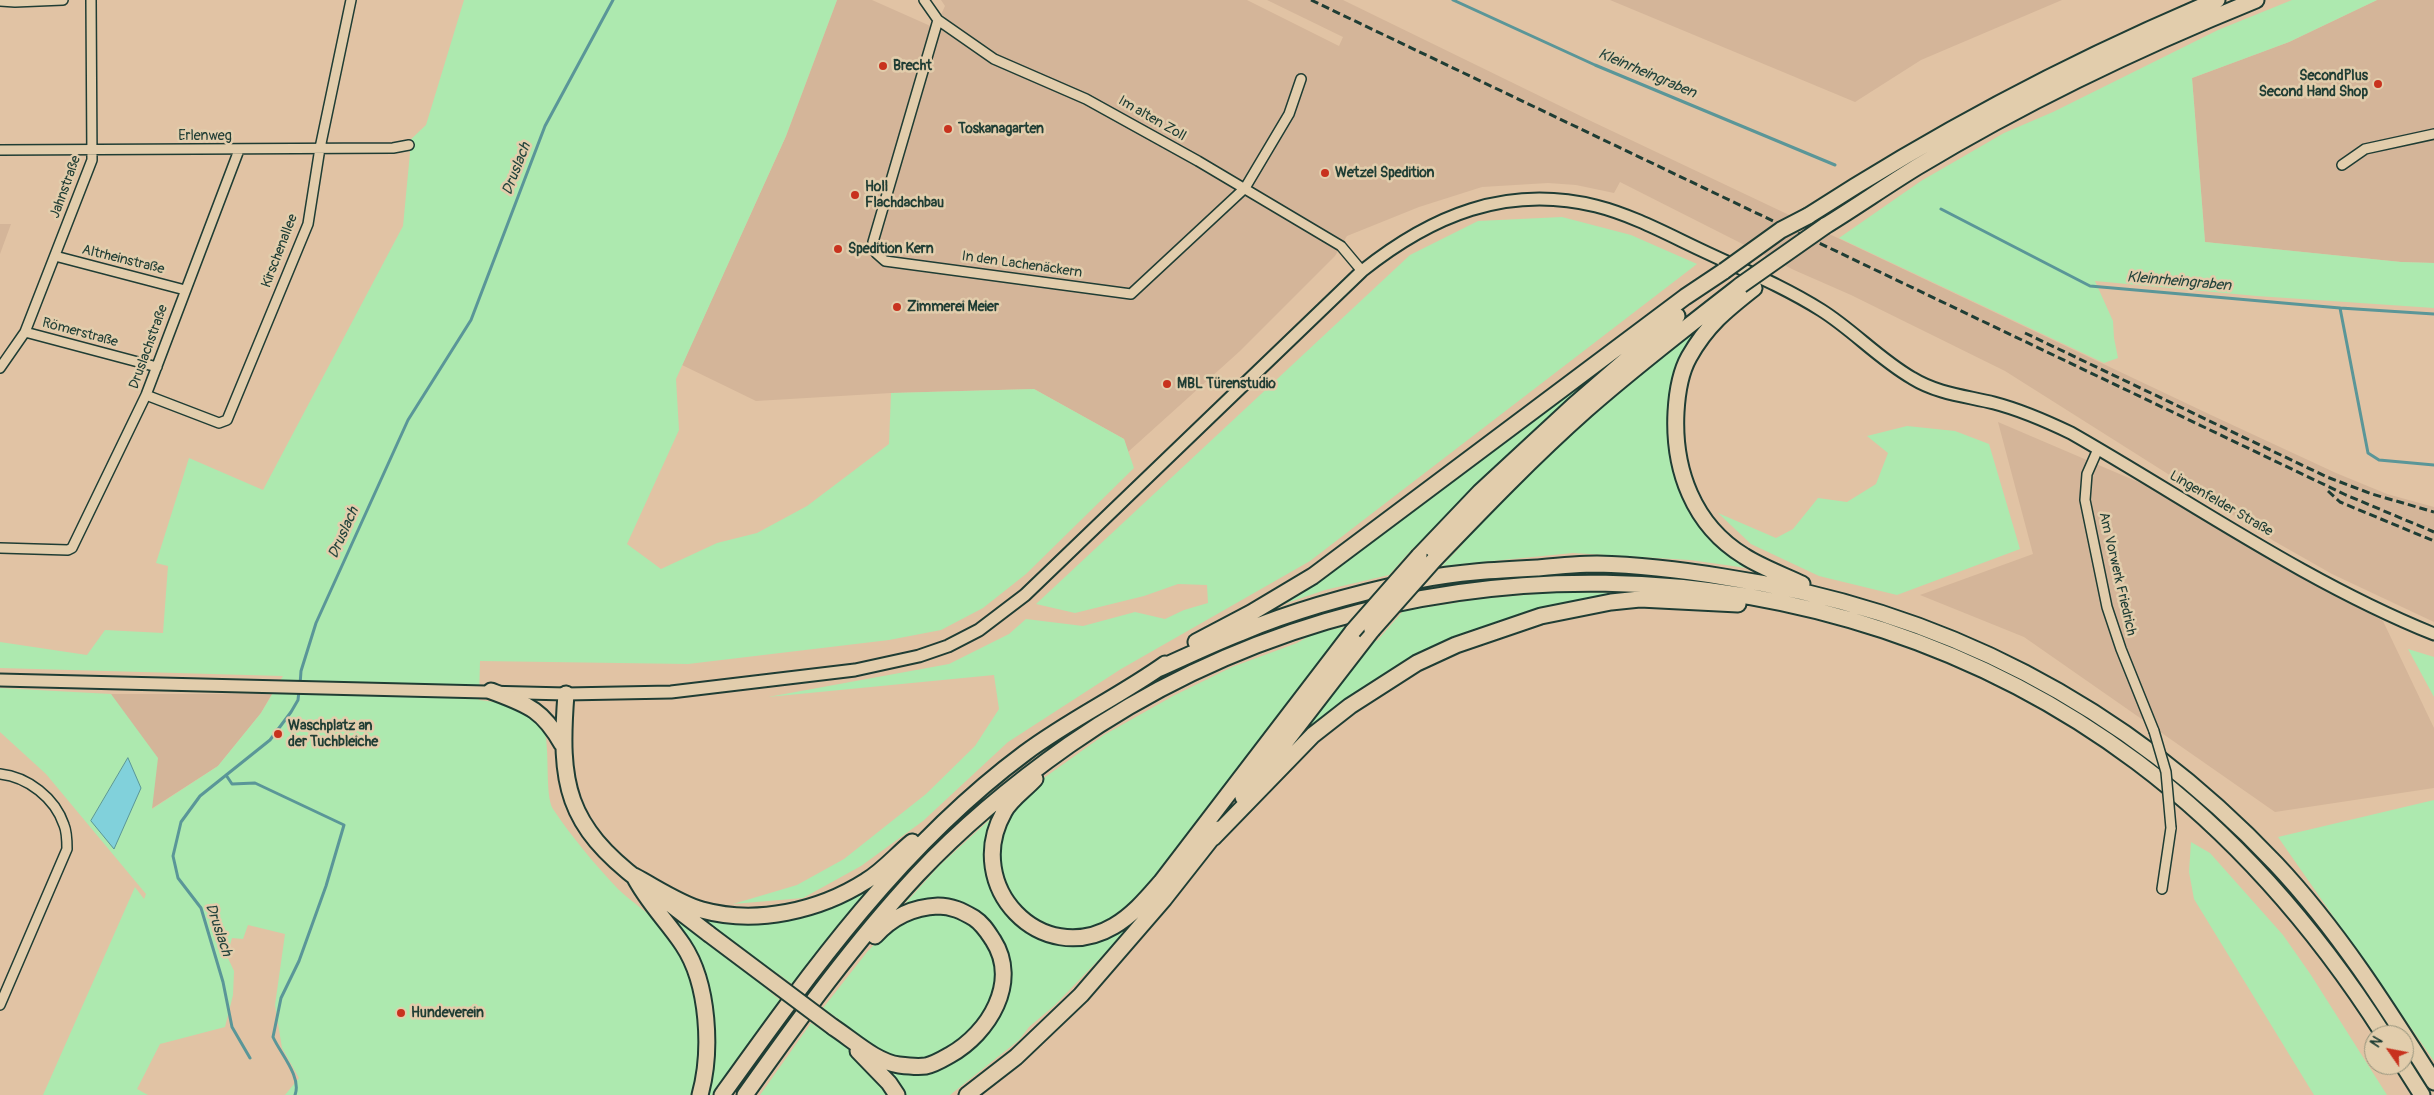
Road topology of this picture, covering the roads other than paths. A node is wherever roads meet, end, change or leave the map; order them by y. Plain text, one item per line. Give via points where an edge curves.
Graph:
1 (0, 0) edge
2 (63, 0) edge
3 (92, 0) edge
4 (351, 0) edge
5 (924, 0) edge
6 (2217, 0) edge
7 (2256, 0) edge
8 (938, 20) junction
9 (1301, 79) dead end
10 (2434, 134) edge
11 (409, 145) dead end
12 (320, 148) junction
13 (92, 149) junction
14 (0, 150) edge
15 (239, 150) junction
16 (2342, 165) dead end
17 (1245, 188) junction
18 (55, 256) junction
19 (1362, 271) junction
20 (1737, 280) junction
21 (185, 290) junction
22 (25, 332) junction
23 (157, 367) junction
24 (0, 368) edge
25 (146, 396) junction
26 (2098, 449) junction
27 (0, 548) edge
28 (1836, 598) junction
29 (1767, 599) junction
30 (2434, 634) edge
31 (1158, 669) junction
32 (2, 680) edge
33 (491, 691) junction
34 (566, 694) junction
35 (1070, 744) junction
36 (563, 746) junction
37 (0, 774) edge
38 (940, 826) junction
39 (1213, 838) junction
40 (634, 876) junction
41 (2162, 889) dead end
42 (829, 980) junction
43 (0, 1005) edge
44 (2377, 1025) edge
45 (833, 1027) junction
46 (2409, 1075) edge
47 (2434, 1082) edge
48 (700, 1095) edge
49 (722, 1095) edge
50 (745, 1095) edge
51 (897, 1095) edge
52 (967, 1095) edge
53 (2422, 1095) edge

1 - 2 street
3 - 13 street, Jahnstraße
4 - 12 street, Kirschenallee
5 - 8 street, Im alten Zoll
6 - 20 highway, bridge via 2004,100 1871,176 1808,216
7 - 20 highway, bridge via 2042,98 1918,167
8 - 17 street, Im alten Zoll via 994,59 1105,108
8 - 17 street, In den Lachenäckern via 873,242 876,253 885,261 1131,294
9 - 17 street, In den Lachenäckern via 1289,114
10 - 16 street via 2365,149
11 - 12 street, Erlenweg
12 - 15 street, Erlenweg
12 - 25 street, Kirschenallee via 308,224 227,420 219,423
13 - 14 street, Erlenweg
13 - 15 street, Erlenweg
13 - 18 street, Jahnstraße via 92,160
15 - 21 street, Druslachstraße
17 - 19 street, Im alten Zoll via 1341,246
18 - 21 street, Altrheinstraße
18 - 22 street, Jahnstraße
19 - 26 main road, Lingenfelder Straße via 1416,232 1457,213 1514,200 1596,206 1650,226 1791,292 1823,311 1920,382 1949,394 1992,403 2042,420
19 - 34 main road, Lingenfelder Straße via 1025,595 971,634 919,656 855,670 671,692
20 - 28 highway via 1688,358 1677,393 1674,440 1681,476 1702,517 1715,533 1743,556
20 - 31 highway via 1685,298 1313,576 1196,641
20 - 35 highway, bridge via 1668,322 1480,492 1353,631 1140,907 1114,927 1077,937 1040,931 1016,914 1002,896 991,860 993,841 1004,811
20 - 39 highway, bridge via 1585,411 1434,560 1372,630
21 - 23 street, Druslachstraße
22 - 23 street, Römerstraße
22 - 24 street, Jahnstraße
23 - 25 street, Druslachstraße
25 - 27 street, Druslachstraße via 72,548
26 - 30 main road, Lingenfelder Straße via 2300,568
26 - 41 street, Am Vorwerk Friedrich, bridge via 2087,474 2085,500 2107,607 2154,731 2166,772 2171,828
28 - 31 highway via 1778,585 1665,568 1596,564 1500,570 1422,579 1345,598 1243,631
28 - 47 highway via 1901,618 2012,666 2092,711 2181,775 2249,836 2317,912 2379,996
29 - 35 highway via 1656,584 1591,582 1472,589 1413,598 1364,609 1241,651 1128,707
29 - 39 highway via 1747,605 1640,599 1611,602 1541,616 1456,644 1417,663 1350,706 1320,730
29 - 44 highway via 1875,627 1964,662 2058,710 2135,760 2215,827 2254,865 2304,924
31 - 38 highway via 1031,748
32 - 33 main road, Lingenfelder Straße
33 - 34 main road, Lingenfelder Straße
33 - 36 highway via 535,710 552,726
34 - 36 highway
35 - 42 highway via 999,798 918,873
36 - 40 highway via 568,786 581,819 604,851
37 - 43 street via 12,775 42,792 65,827 67,849
38 - 40 highway via 912,842 867,881 821,903 766,916 740,916 701,909
38 - 49 highway via 831,947
39 - 52 highway via 1081,995 1016,1057
40 - 45 highway, bridge
40 - 48 highway via 645,897 684,946 696,971 707,1022 705,1075
42 - 45 highway via 853,963 879,932 896,918 921,906 947,906 984,925 1001,952 1004,976 998,1004 988,1020 963,1048 926,1066 898,1065 880,1058
42 - 50 highway
45 - 51 highway via 869,1061
46 - 53 highway

